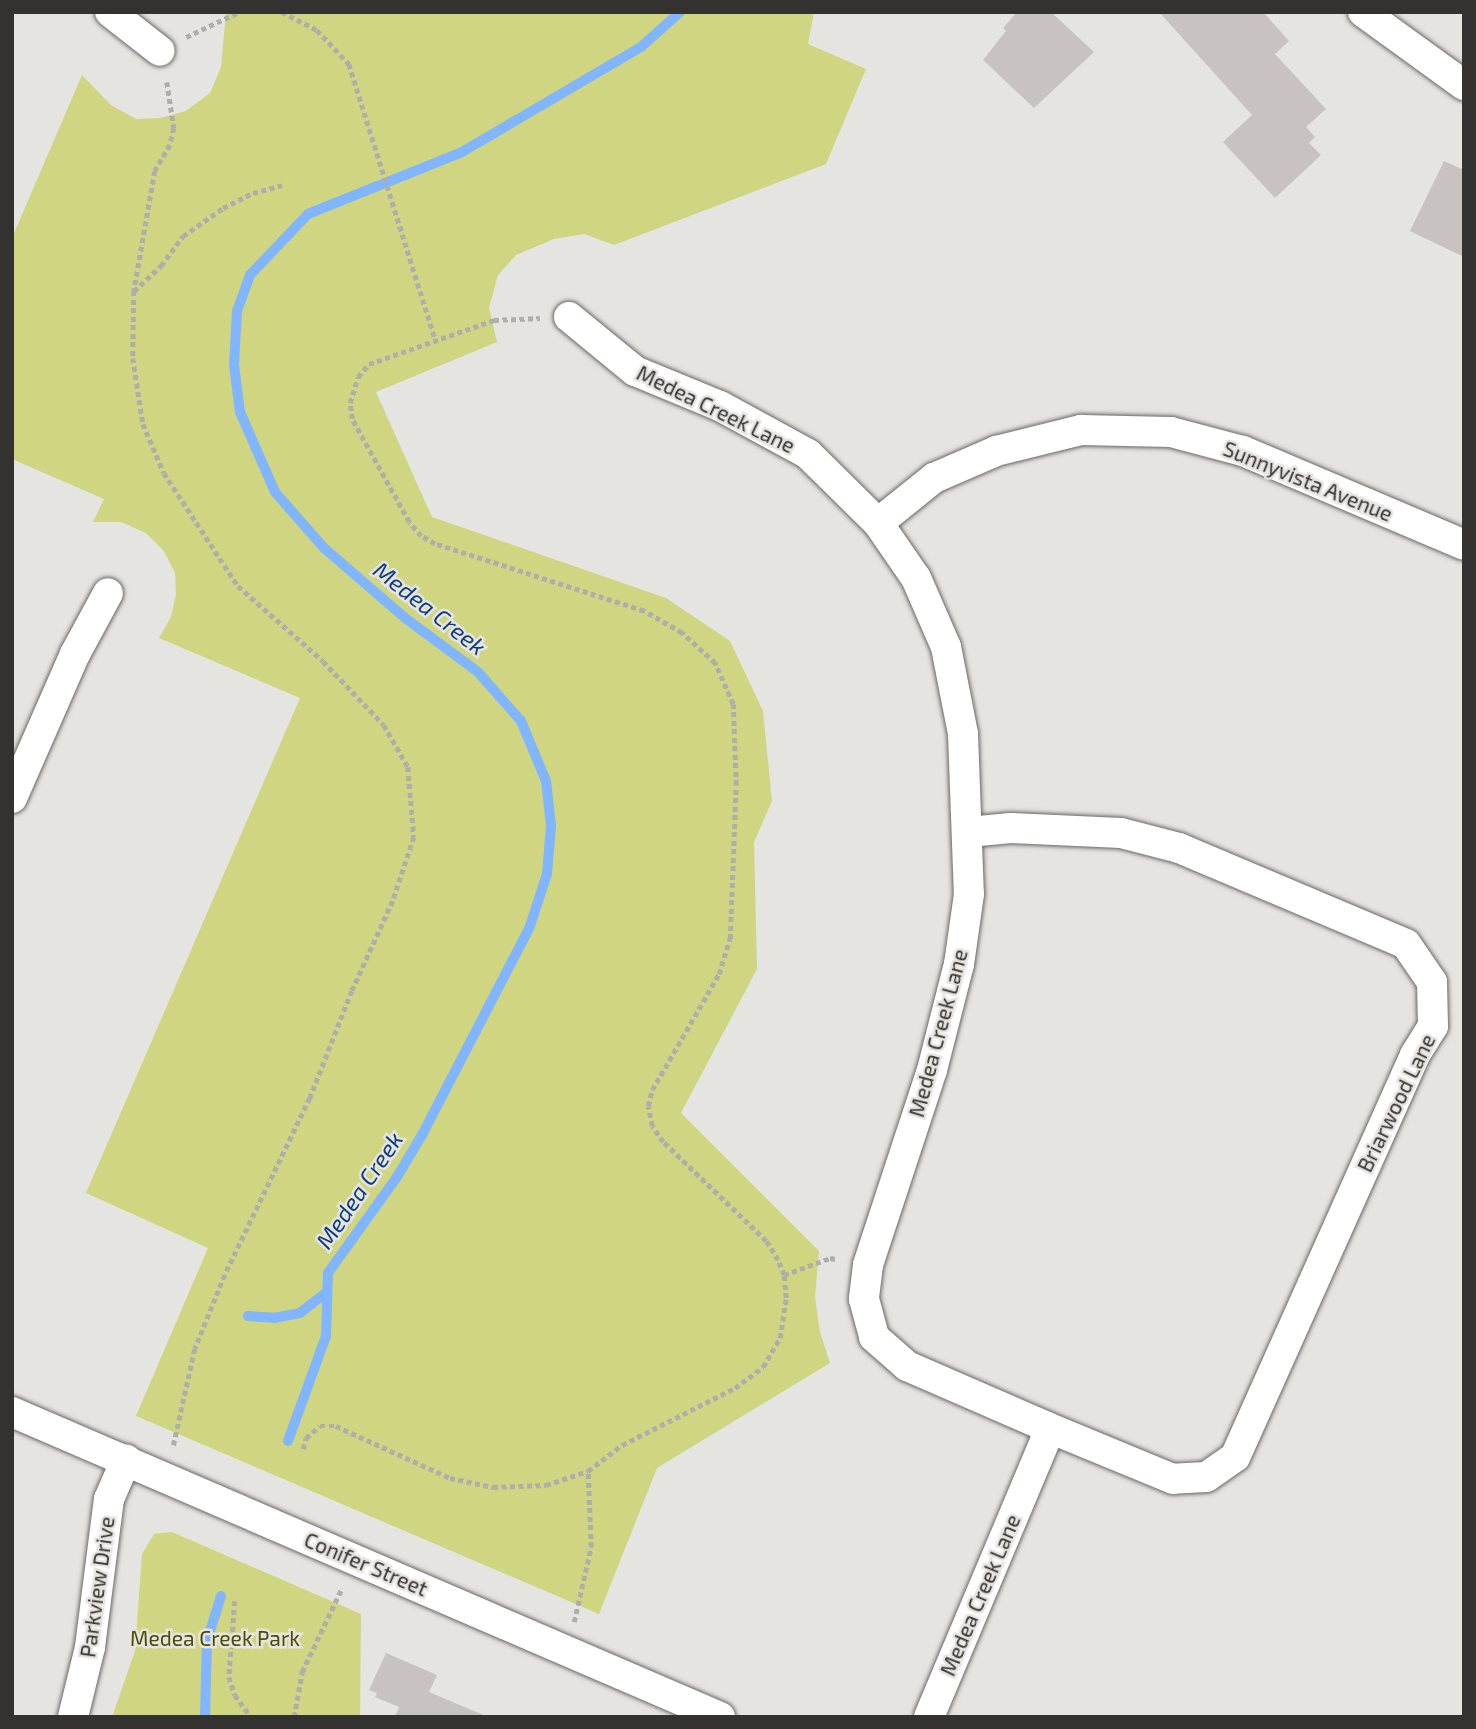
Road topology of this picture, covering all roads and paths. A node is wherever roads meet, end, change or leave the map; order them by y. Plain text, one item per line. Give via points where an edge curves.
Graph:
1 (110, 12) edge
2 (239, 12) edge
3 (282, 12) edge
4 (1363, 12) edge
5 (160, 51) junction
6 (1464, 85) edge
7 (282, 185) dead end
8 (134, 291) junction
9 (569, 317) joint
10 (435, 339) junction
11 (877, 523) junction
12 (1464, 545) edge
13 (108, 593) dead end
14 (12, 798) edge
15 (968, 832) junction
16 (868, 1265) junction
17 (784, 1275) junction
18 (12, 1412) edge
19 (1047, 1427) junction
20 (303, 1449) dead end
21 (126, 1460) junction
22 (588, 1471) junction
23 (161, 1476) junction
24 (356, 1559) junction
25 (235, 1601) dead end
26 (564, 1648) junction
27 (73, 1717) edge
28 (251, 1717) edge
29 (294, 1717) edge
30 (720, 1717) edge
31 (929, 1717) edge

1 - 5 street
2 - 5 path
3 - 10 path via 317,30 349,64
4 - 6 street
5 - 8 path via 174,128 155,171
7 - 8 path via 223,208 183,236 161,266
8 - 23 path via 133,358 144,424 164,473 238,586 323,660 384,725 408,767 414,837 393,901 310,1098 200,1337 175,1444
9 - 10 path via 494,320
9 - 11 street, Medea Creek Lane via 635,371 720,406 808,454
10 - 17 path via 369,364 358,377 351,403 352,419 409,522 435,544 644,611 682,633 715,663 733,704 736,785 730,939 719,974 652,1090 648,1106 652,1126 663,1142 766,1241
11 - 12 street, Sunnyvista Avenue via 934,478 996,451 1081,430 1171,432 1242,451
11 - 15 street, Medea Creek Lane via 916,578 946,647 963,734
13 - 14 street via 75,654
15 - 16 street, Medea Creek Lane via 969,894 960,964 932,1070
15 - 19 street, Briarwood Lane via 1012,828 1121,833 1179,848 1406,944 1432,982 1433,1026 1415,1055 1235,1457 1206,1477 1173,1479
16 - 17 path via 830,1258
16 - 19 street, Medea Creek Lane via 864,1299 874,1337 907,1366
17 - 22 path via 780,1338 763,1367 734,1388 622,1445
18 - 21 street, Conifer Street
19 - 31 street, Medea Creek Lane
20 - 22 path via 306,1438 320,1426 336,1426 450,1478 493,1487 545,1485
21 - 23 street, Conifer Street
21 - 27 street, Parkview Drive via 109,1499 90,1647
22 - 26 path via 591,1547 580,1609
23 - 24 street, Conifer Street
24 - 26 street, Conifer Street
24 - 29 path via 302,1672
25 - 28 path via 229,1677
26 - 30 street, Conifer Street

